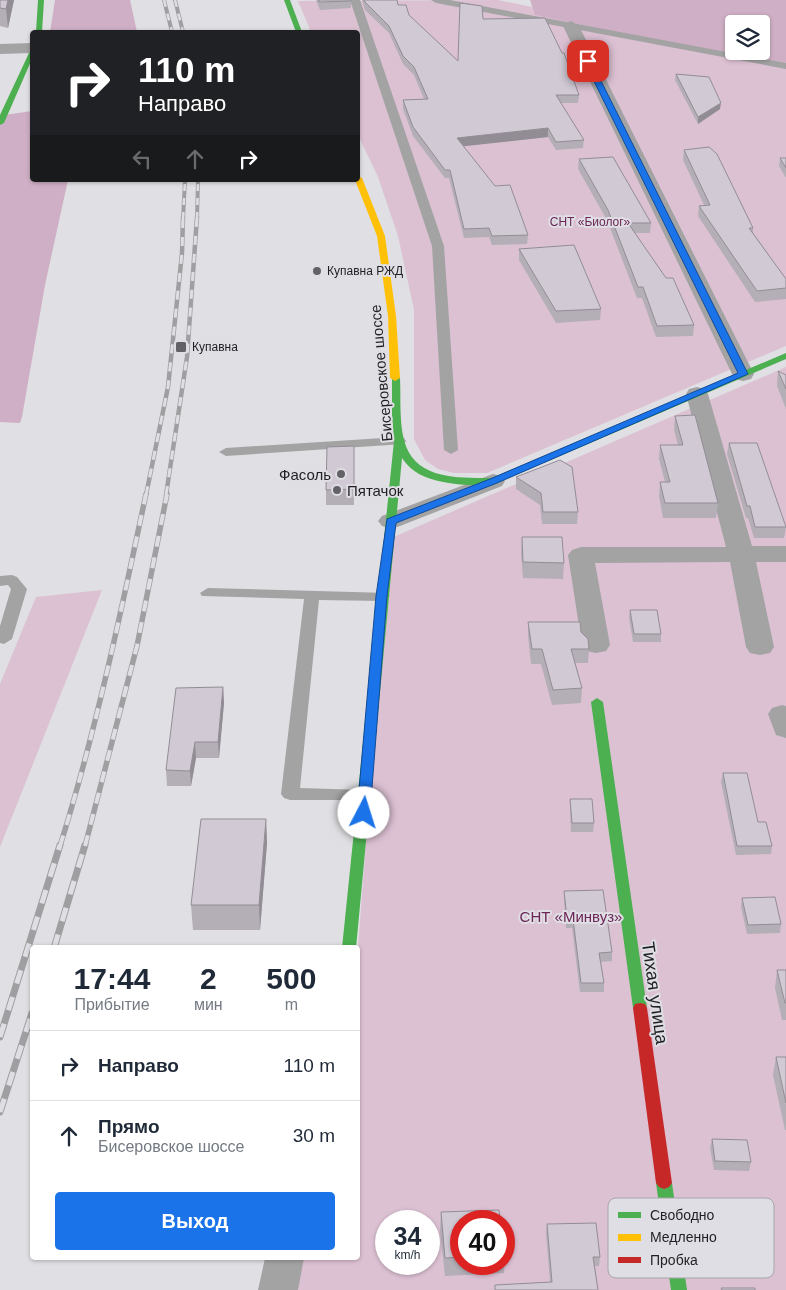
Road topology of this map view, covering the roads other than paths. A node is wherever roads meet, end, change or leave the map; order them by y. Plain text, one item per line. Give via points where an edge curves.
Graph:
1 (41, 0) edge
2 (287, 0) edge
3 (355, 0) edge
4 (436, 0) edge
5 (571, 26) junction
6 (39, 30) edge
7 (297, 30) edge
8 (30, 48) edge
9 (0, 49) edge
10 (30, 57) edge
11 (786, 66) edge
12 (0, 123) edge
13 (360, 182) edge
14 (786, 356) edge
15 (743, 374) junction
16 (697, 394) junction
17 (399, 441) junction
18 (450, 450) dead end
19 (226, 452) dead end
20 (493, 481) junction
21 (391, 521) junction
22 (740, 554) junction
23 (786, 554) edge
24 (0, 581) edge
25 (208, 593) dead end
26 (312, 595) junction
27 (382, 596) junction
28 (4, 639) dead end
29 (596, 644) dead end
30 (760, 647) dead end
31 (597, 702) dead end
32 (365, 796) junction
33 (349, 945) edge
34 (666, 1198) edge
35 (286, 1260) edge
36 (278, 1290) edge

1 - 6 main road
2 - 7 main road
3 - 18 lane via 438,246
4 - 5 lane
5 - 11 lane
5 - 15 street
8 - 9 street
10 - 12 main road
13 - 17 main road, Бисеровское шоссе via 381,236 392,316
14 - 15 main road, Бисеровское шоссе
15 - 16 main road, Бисеровское шоссе
16 - 20 main road, Бисеровское шоссе
16 - 22 street
17 - 19 lane
17 - 20 main road, Бисеровское шоссе via 411,464 431,476 454,481
17 - 21 main road
20 - 21 street
21 - 27 main road
22 - 23 street
22 - 29 street via 581,556
22 - 30 street
24 - 28 lane via 12,580 19,589
25 - 26 lane
26 - 27 lane
26 - 32 lane via 290,794
27 - 32 main road
31 - 34 main road, Тихая улица
32 - 33 main road
35 - 36 street

